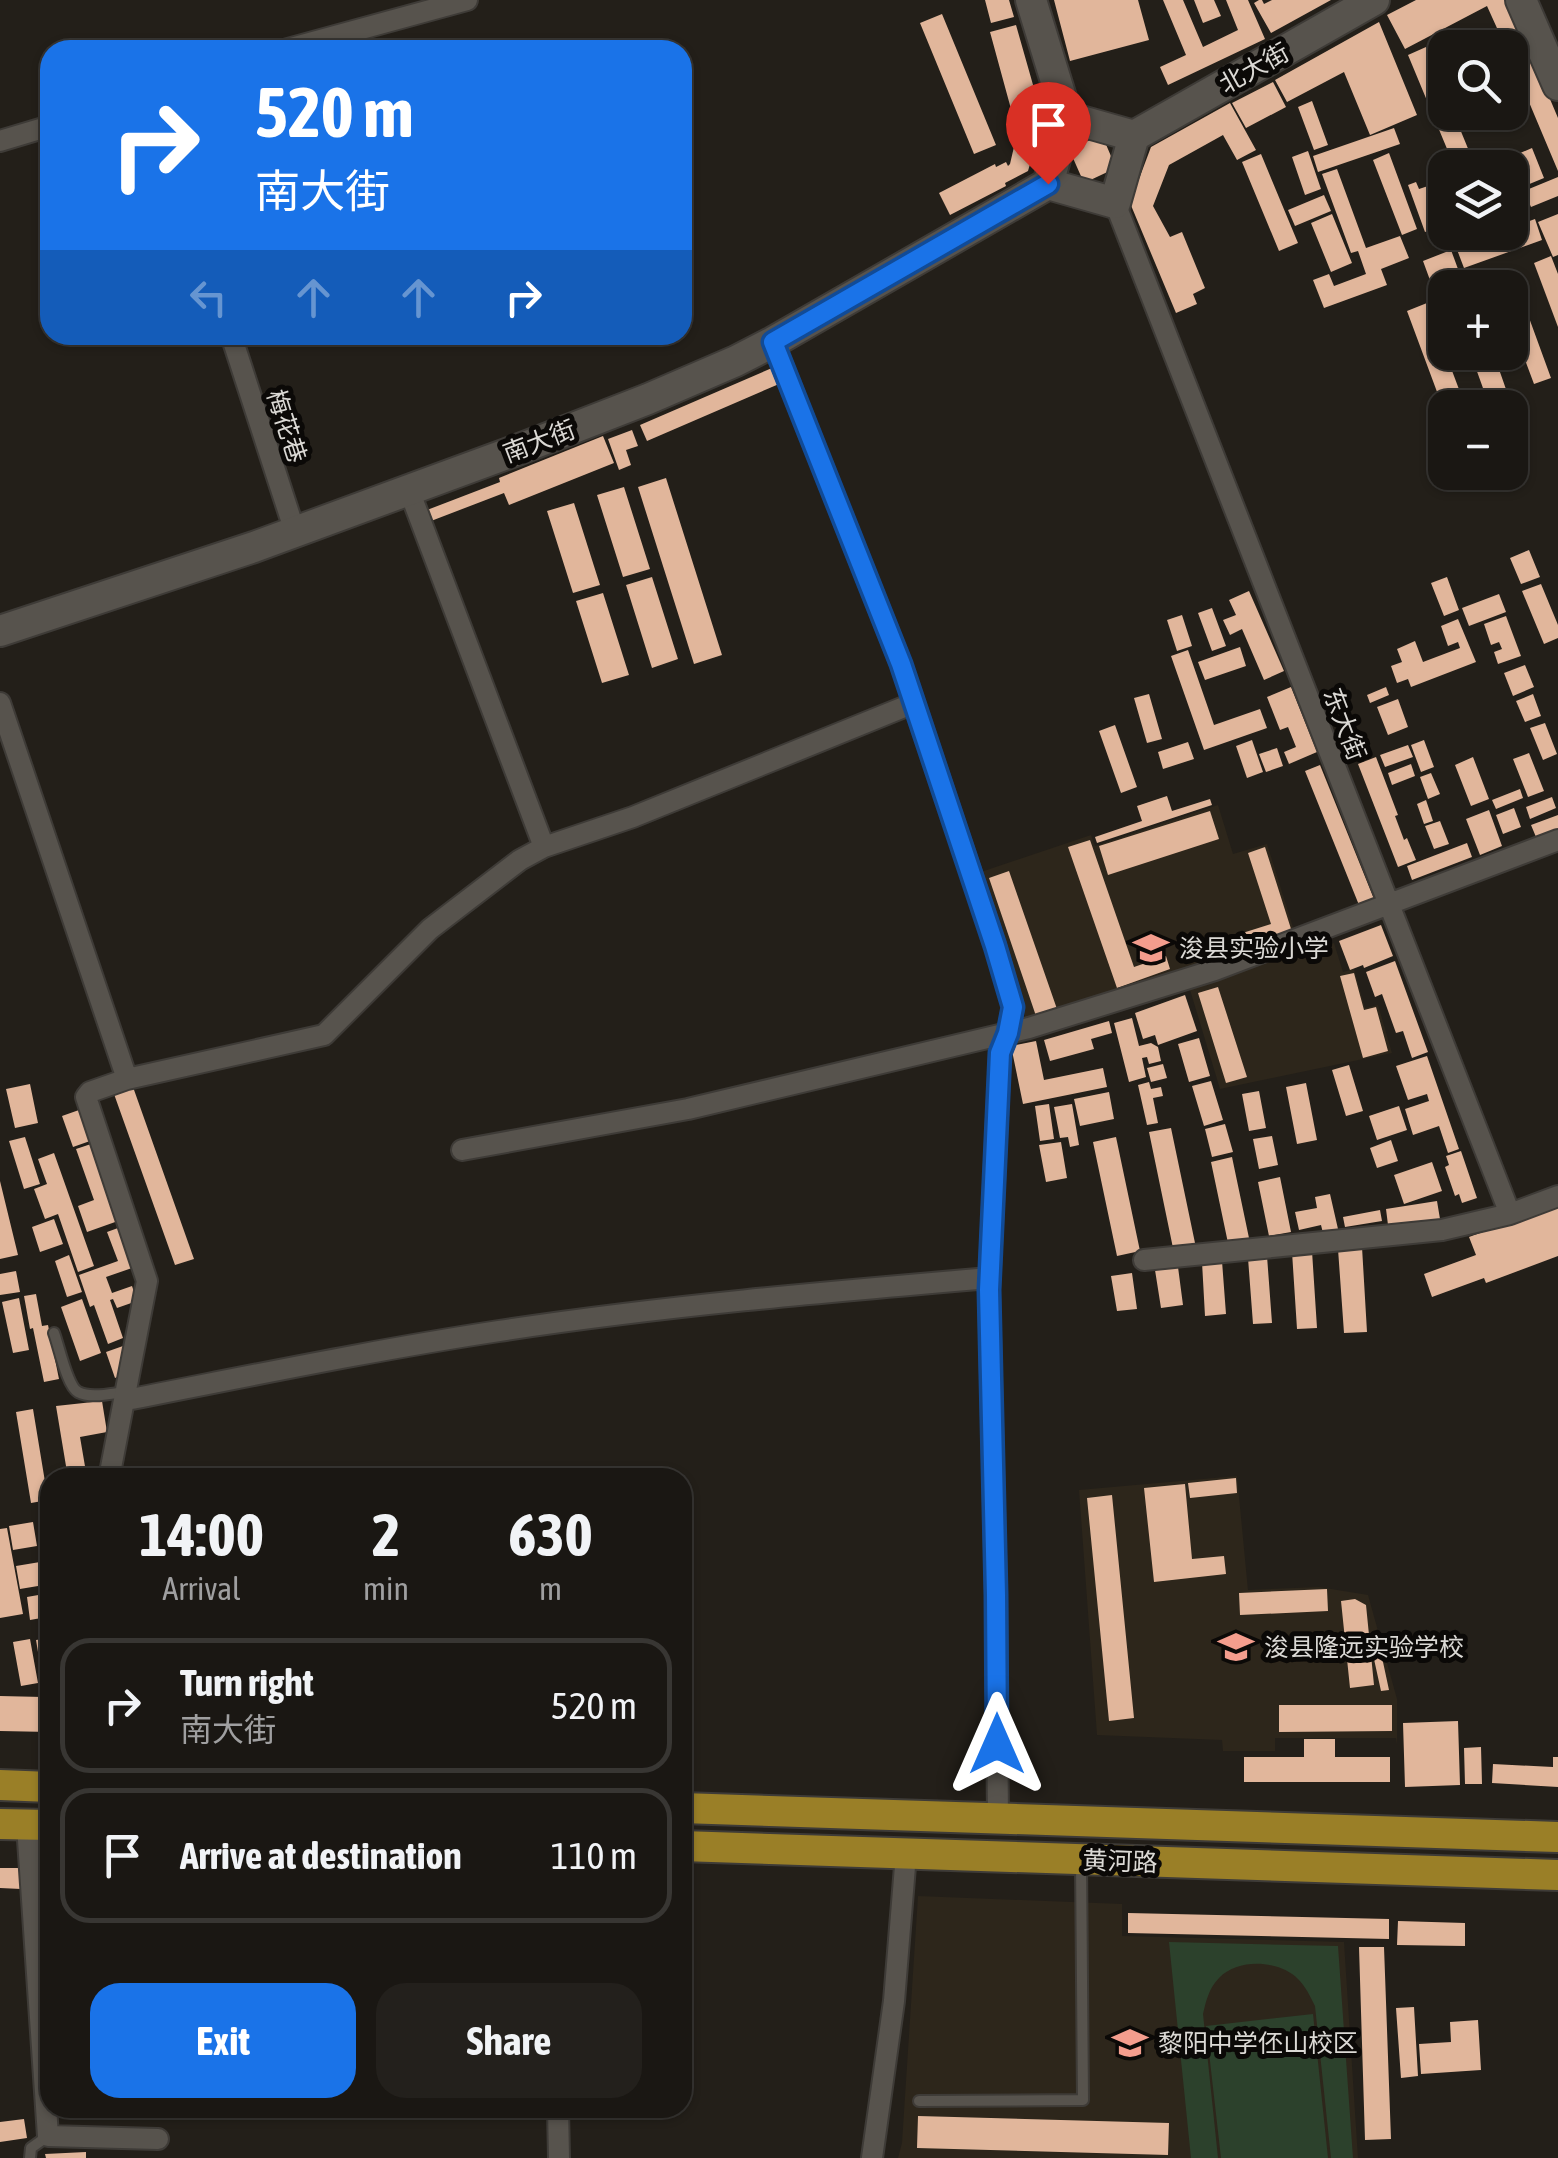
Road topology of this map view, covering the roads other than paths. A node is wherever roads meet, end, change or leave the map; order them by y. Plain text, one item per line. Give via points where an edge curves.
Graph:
1 (467, 0) edge
2 (1031, 0) edge
3 (1374, 0) edge
4 (1521, 0) edge
5 (400, 9) edge
6 (312, 40) edge
7 (1558, 85) edge
8 (1066, 117) junction
9 (40, 129) edge
10 (1134, 136) junction
11 (0, 141) edge
12 (1048, 184) junction
13 (1115, 202) junction
14 (773, 342) junction
15 (234, 345) edge
16 (409, 490) junction
17 (295, 532) junction
18 (0, 631) edge
19 (0, 703) edge
20 (914, 703) junction
21 (1558, 840) edge
22 (544, 847) junction
23 (1389, 905) junction
24 (1008, 1033) junction
25 (127, 1079) junction
26 (462, 1150) dead end
27 (1558, 1196) edge
28 (1510, 1214) junction
29 (1144, 1260) dead end
30 (990, 1278) junction
31 (54, 1333) dead end
32 (126, 1396) junction
33 (111, 1468) edge
34 (0, 1785) edge
35 (40, 1787) edge
36 (692, 1808) edge
37 (998, 1818) junction
38 (26, 1825) edge
39 (1558, 1836) edge
40 (692, 1846) edge
41 (906, 1854) junction
42 (1080, 1860) junction
43 (1558, 1876) edge
44 (40, 2023) edge
45 (919, 2101) dead end
46 (47, 2118) edge
47 (558, 2118) edge
48 (48, 2136) junction
49 (158, 2139) dead end
50 (30, 2158) edge
51 (559, 2158) edge
52 (872, 2158) edge

1 - 5 street
2 - 8 street
3 - 10 street, 北大街
4 - 7 street
5 - 6 street
8 - 10 street
8 - 12 street
9 - 11 street
10 - 13 street
12 - 13 street
12 - 14 street, 南大街
13 - 23 street, 东大街
14 - 16 street, 南大街 via 648,399
14 - 20 street
15 - 17 street, 梅花巷
16 - 17 street, 南大街
16 - 22 street
17 - 18 street, 南大街
19 - 25 street
20 - 22 street
20 - 24 street via 1007,984 1013,1007
21 - 23 street
22 - 25 street via 430,929 324,1035
23 - 24 street via 1215,970
23 - 28 street, 东大街
24 - 26 street via 688,1109
24 - 30 street via 1000,1053
25 - 32 street via 86,1097 148,1281
27 - 28 street
28 - 29 street via 1442,1230
30 - 32 street via 730,1300 500,1331
30 - 37 street
31 - 32 lane via 71,1386 90,1395
32 - 33 street
34 - 35 main road
36 - 37 main road, 黄河路
37 - 39 main road, 黄河路
38 - 44 street
40 - 41 main road, 黄河路
41 - 42 main road, 黄河路
41 - 52 street
42 - 43 main road, 黄河路
42 - 45 lane via 1083,2100
46 - 48 street
47 - 51 street
48 - 49 street
48 - 50 lane via 31,2148

